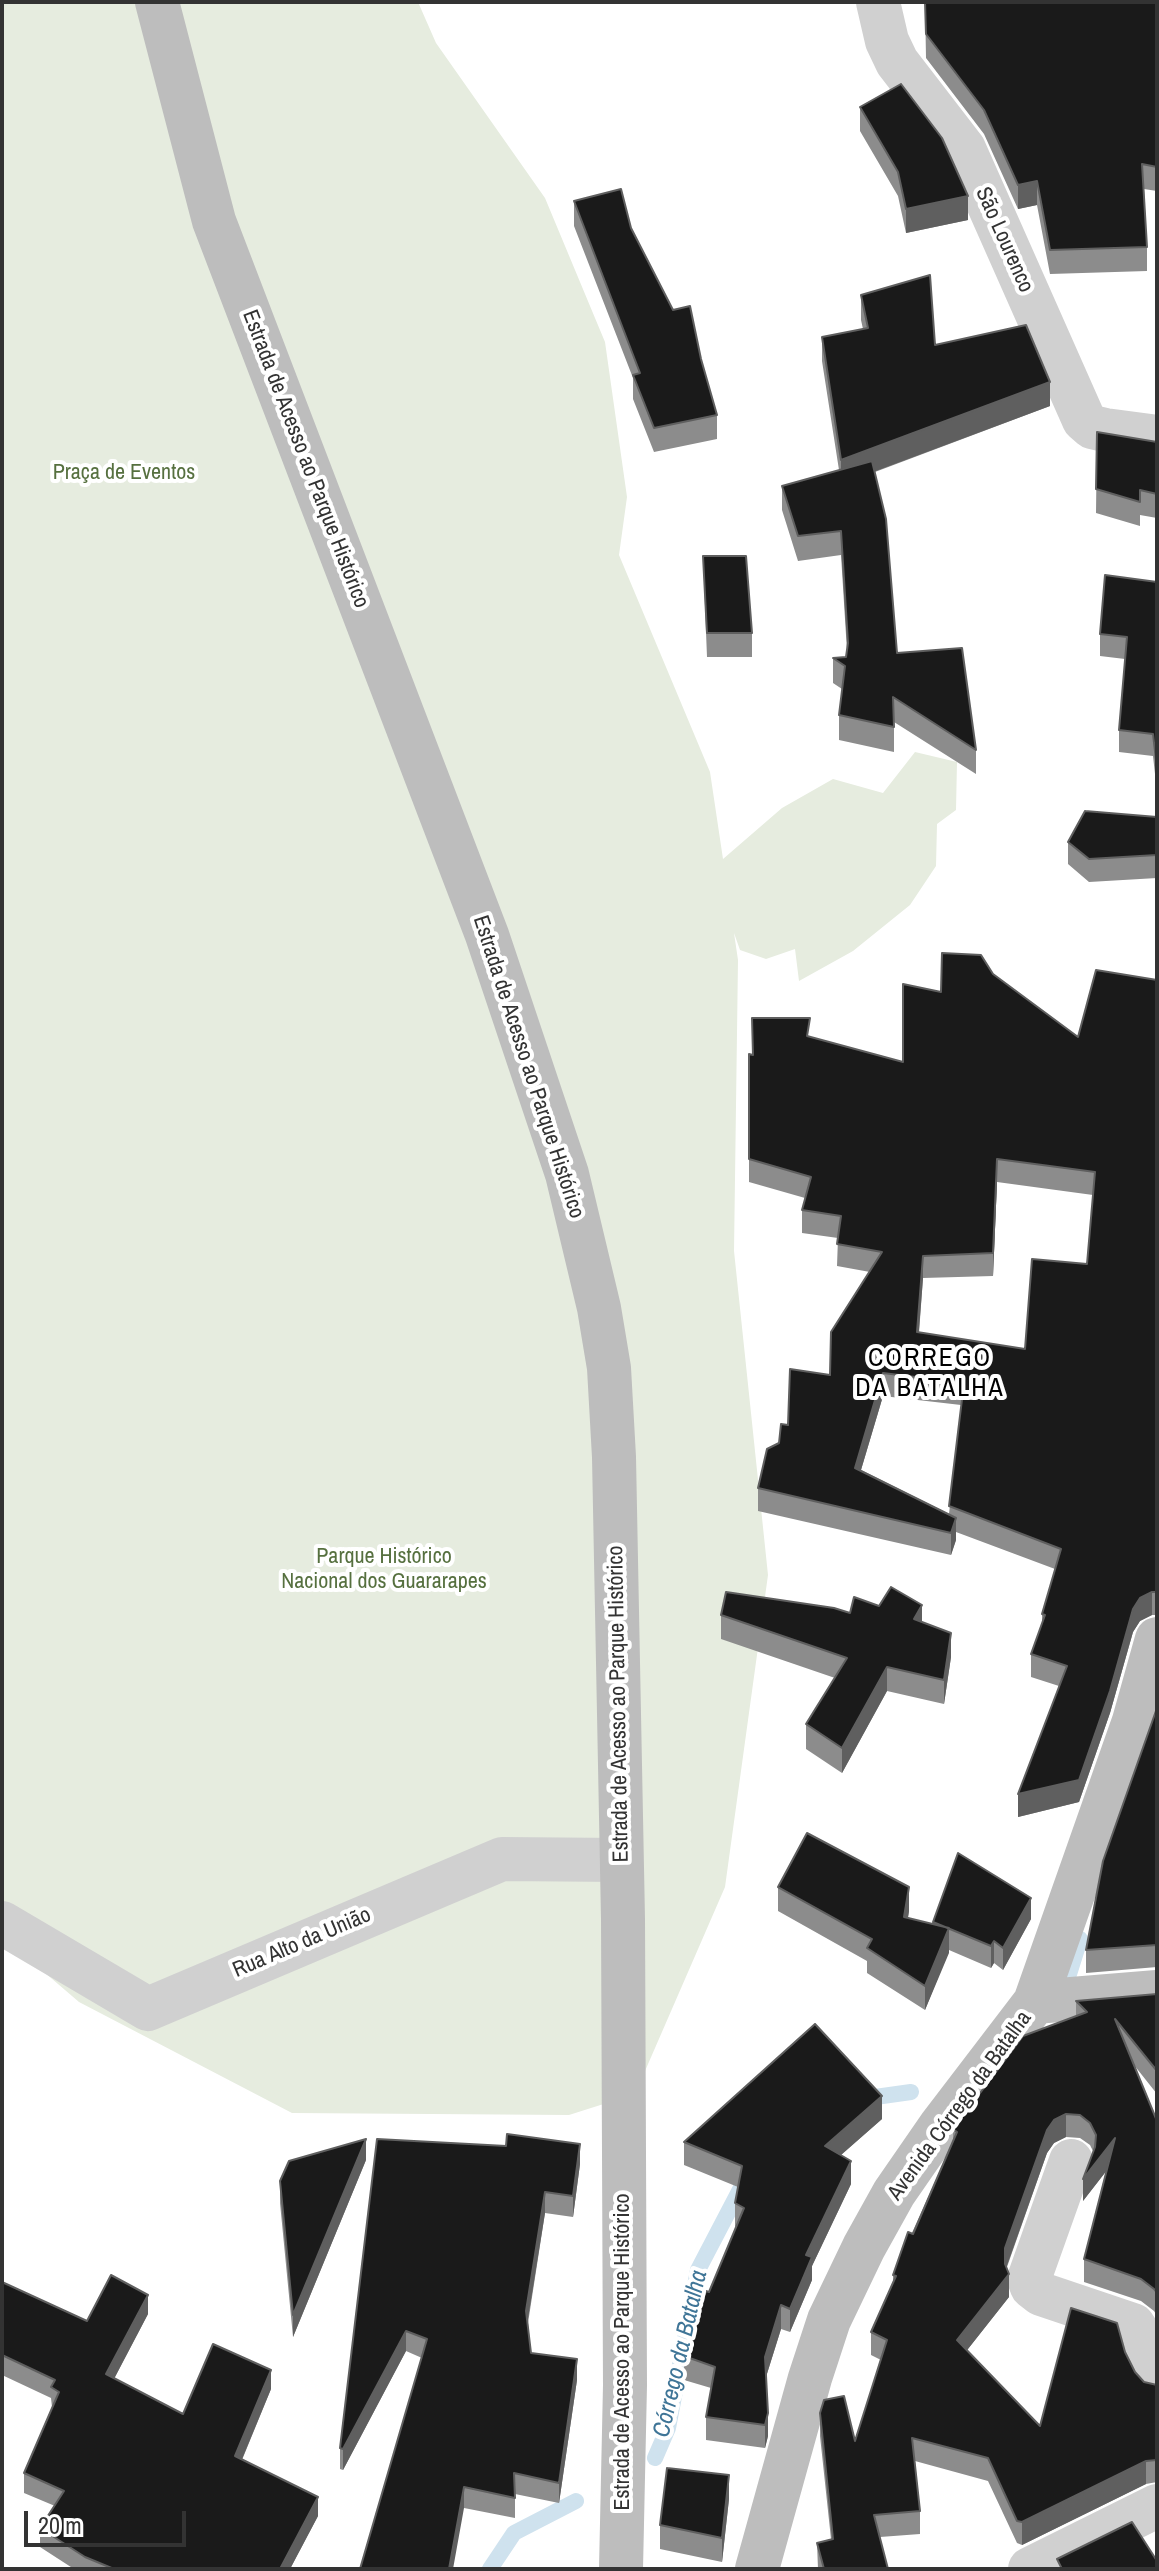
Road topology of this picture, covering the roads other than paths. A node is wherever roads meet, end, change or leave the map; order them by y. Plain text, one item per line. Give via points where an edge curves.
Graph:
1 (157, 2) edge
2 (878, 2) edge
3 (1157, 437) edge
4 (1157, 1639) edge
5 (621, 1860) junction
6 (2, 1923) edge
7 (1157, 1992) edge
8 (1035, 2002) junction
9 (1071, 2161) dead end
10 (1157, 2383) edge
11 (1157, 2506) edge
12 (621, 2569) edge
13 (757, 2569) edge
14 (1030, 2569) edge

1 - 5 main road, Estrada de Acesso ao Parque Histórico via 214,221 487,935 567,1174 609,1368
2 - 3 street, São Lourenco via 897,62 964,149 1084,420 1092,427
4 - 8 main road, Avenida Córrego da Batalha via 1134,1721
5 - 6 street, Rua Alto da União via 502,1859 148,2009
5 - 12 main road, Estrada de Acesso ao Parque Histórico
7 - 8 main road
8 - 13 main road, Avenida Córrego da Batalha via 941,2125 864,2247 824,2335
9 - 10 street via 1029,2279 1032,2287 1133,2325
11 - 14 street

